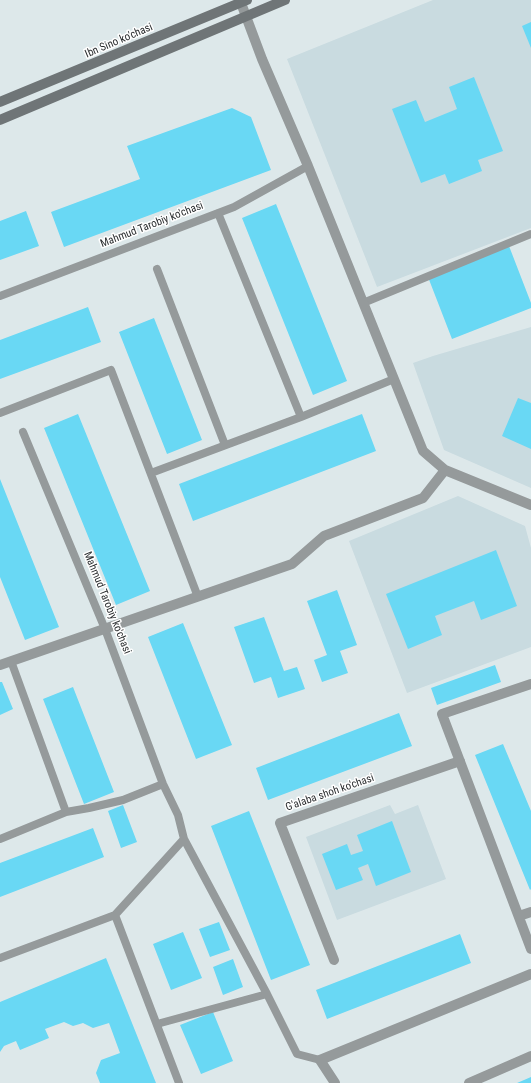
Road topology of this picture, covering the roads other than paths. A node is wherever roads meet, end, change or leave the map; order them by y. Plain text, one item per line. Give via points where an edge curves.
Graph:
1 (280, 1) edge
2 (244, 2) edge
3 (246, 16) junction
4 (0, 102) edge
5 (0, 120) edge
6 (308, 166) junction
7 (218, 212) junction
8 (531, 235) edge
9 (157, 269) dead end
10 (0, 296) edge
11 (363, 303) junction
12 (394, 379) junction
13 (0, 413) edge
14 (300, 417) junction
15 (23, 432) dead end
16 (224, 445) junction
17 (445, 470) junction
18 (150, 473) junction
19 (531, 505) edge
20 (198, 597) junction
21 (105, 629) junction
22 (11, 661) junction
23 (0, 665) edge
24 (531, 684) edge
25 (460, 761) junction
26 (163, 784) junction
27 (66, 812) junction
28 (0, 839) edge
29 (184, 839) junction
30 (531, 912) edge
31 (115, 915) junction
32 (519, 916) junction
33 (531, 949) edge
34 (0, 958) edge
35 (334, 960) dead end
36 (531, 974) edge
37 (267, 994) junction
38 (157, 1024) junction
39 (531, 1056) edge
40 (320, 1060) junction
41 (179, 1083) edge
42 (335, 1083) edge
43 (469, 1083) edge

1 - 3 main road
2 - 3 street
2 - 4 main road, Ibn Sino ko'chasi
3 - 5 main road
3 - 6 street
6 - 7 lane, Mahmud Tarobiy ko'chasi
6 - 11 street
7 - 10 lane, Mahmud Tarobiy ko'chasi
7 - 14 lane
8 - 11 lane
9 - 16 lane
11 - 12 street
12 - 14 lane
12 - 17 street via 423,451
13 - 18 lane via 111,370
14 - 16 lane
15 - 21 lane, Mahmud Tarobiy ko'chasi
16 - 18 lane
17 - 19 street
17 - 20 street via 423,498 324,536 292,564
18 - 20 lane
20 - 21 street
21 - 22 street
21 - 26 lane, Mahmud Tarobiy ko'chasi
22 - 23 street
22 - 27 lane
24 - 25 street via 442,714
25 - 32 street
25 - 35 street, G'alaba shoh ko'chasi via 280,823
26 - 27 lane via 123,800
26 - 29 lane, Mahmud Tarobiy ko'chasi via 178,815
27 - 28 lane
29 - 31 lane
29 - 37 lane, Mahmud Tarobiy ko'chasi
30 - 32 street
31 - 34 lane
31 - 38 lane
32 - 33 street
36 - 40 street
37 - 38 lane
37 - 40 lane, Mahmud Tarobiy ko'chasi via 297,1054
38 - 41 lane
39 - 43 street
40 - 42 street

